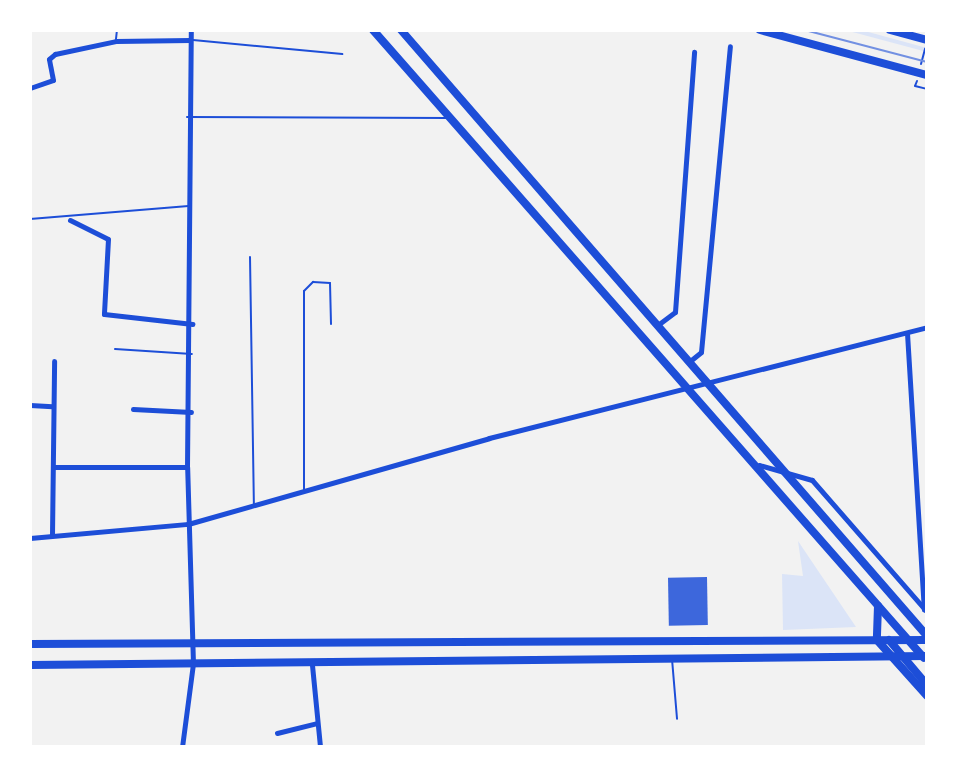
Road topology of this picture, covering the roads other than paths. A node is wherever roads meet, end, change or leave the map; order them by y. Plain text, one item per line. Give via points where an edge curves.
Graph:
1 (117, 30) edge
2 (191, 30) edge
3 (373, 30) edge
4 (401, 30) edge
5 (760, 30) edge
6 (890, 30) edge
7 (906, 32) edge
8 (190, 40) junction
9 (927, 40) edge
10 (116, 41) junction
11 (730, 46) dead end
12 (694, 52) dead end
13 (342, 54) dead end
14 (927, 75) edge
15 (30, 88) edge
16 (187, 117) junction
17 (449, 118) junction
18 (191, 206) junction
19 (30, 219) edge
20 (70, 220) junction
21 (250, 257) dead end
22 (192, 324) junction
23 (332, 324) dead end
24 (659, 324) junction
25 (927, 327) edge
26 (907, 333) junction
27 (115, 350) dead end
28 (192, 354) junction
29 (54, 361) dead end
30 (690, 361) junction
31 (710, 383) junction
32 (688, 389) junction
33 (30, 405) edge
34 (52, 406) junction
35 (133, 409) dead end
36 (191, 412) junction
37 (759, 465) junction
38 (53, 467) junction
39 (187, 467) junction
40 (786, 471) junction
41 (304, 491) junction
42 (254, 505) junction
43 (188, 524) junction
44 (52, 535) junction
45 (30, 538) edge
46 (878, 604) junction
47 (926, 611) edge
48 (927, 638) edge
49 (877, 640) junction
50 (889, 640) junction
51 (908, 640) junction
52 (30, 644) edge
53 (193, 644) junction
54 (901, 656) junction
55 (889, 657) junction
56 (925, 658) edge
57 (672, 659) junction
58 (30, 664) edge
59 (193, 664) junction
60 (312, 665) junction
61 (927, 685) edge
62 (927, 696) edge
63 (677, 719) dead end
64 (317, 723) junction
65 (277, 733) dead end
66 (182, 747) edge
67 (320, 747) edge

1 - 10 lane
2 - 8 street
3 - 17 main road
4 - 24 main road
5 - 14 main road
6 - 7 main road
7 - 9 main road
8 - 10 street
8 - 13 lane
8 - 16 street
10 - 15 street via 55,54 49,59 52,80
11 - 30 street via 701,352
12 - 24 street via 675,312
16 - 17 lane
16 - 18 street
17 - 32 main road
18 - 20 lane
18 - 22 street
19 - 20 lane
20 - 22 street via 108,239 104,314
21 - 42 lane
22 - 28 street
23 - 41 lane via 330,284 306,286
24 - 30 main road
25 - 26 street
26 - 31 street
26 - 47 street
27 - 28 lane
28 - 36 street
29 - 34 street
30 - 31 main road
31 - 32 street
31 - 40 main road
32 - 37 main road
32 - 41 street
33 - 34 street
34 - 38 street
35 - 36 street
36 - 39 street
37 - 40 street
37 - 46 main road
38 - 39 street
38 - 44 street
39 - 43 street
40 - 47 street via 812,480
40 - 48 main road
41 - 42 street
42 - 43 street
43 - 44 street
43 - 53 street
44 - 45 street
46 - 49 main road via 882,620
46 - 51 main road
48 - 51 main road
49 - 50 main road
49 - 53 main road
49 - 55 main road
50 - 51 main road
50 - 54 main road
51 - 56 main road
52 - 53 main road
53 - 59 street
54 - 55 main road
54 - 56 main road
54 - 61 main road
55 - 57 main road
55 - 62 main road
57 - 60 main road
57 - 63 lane
58 - 59 main road
59 - 60 main road
59 - 66 street
60 - 64 street
64 - 65 street
64 - 67 street

